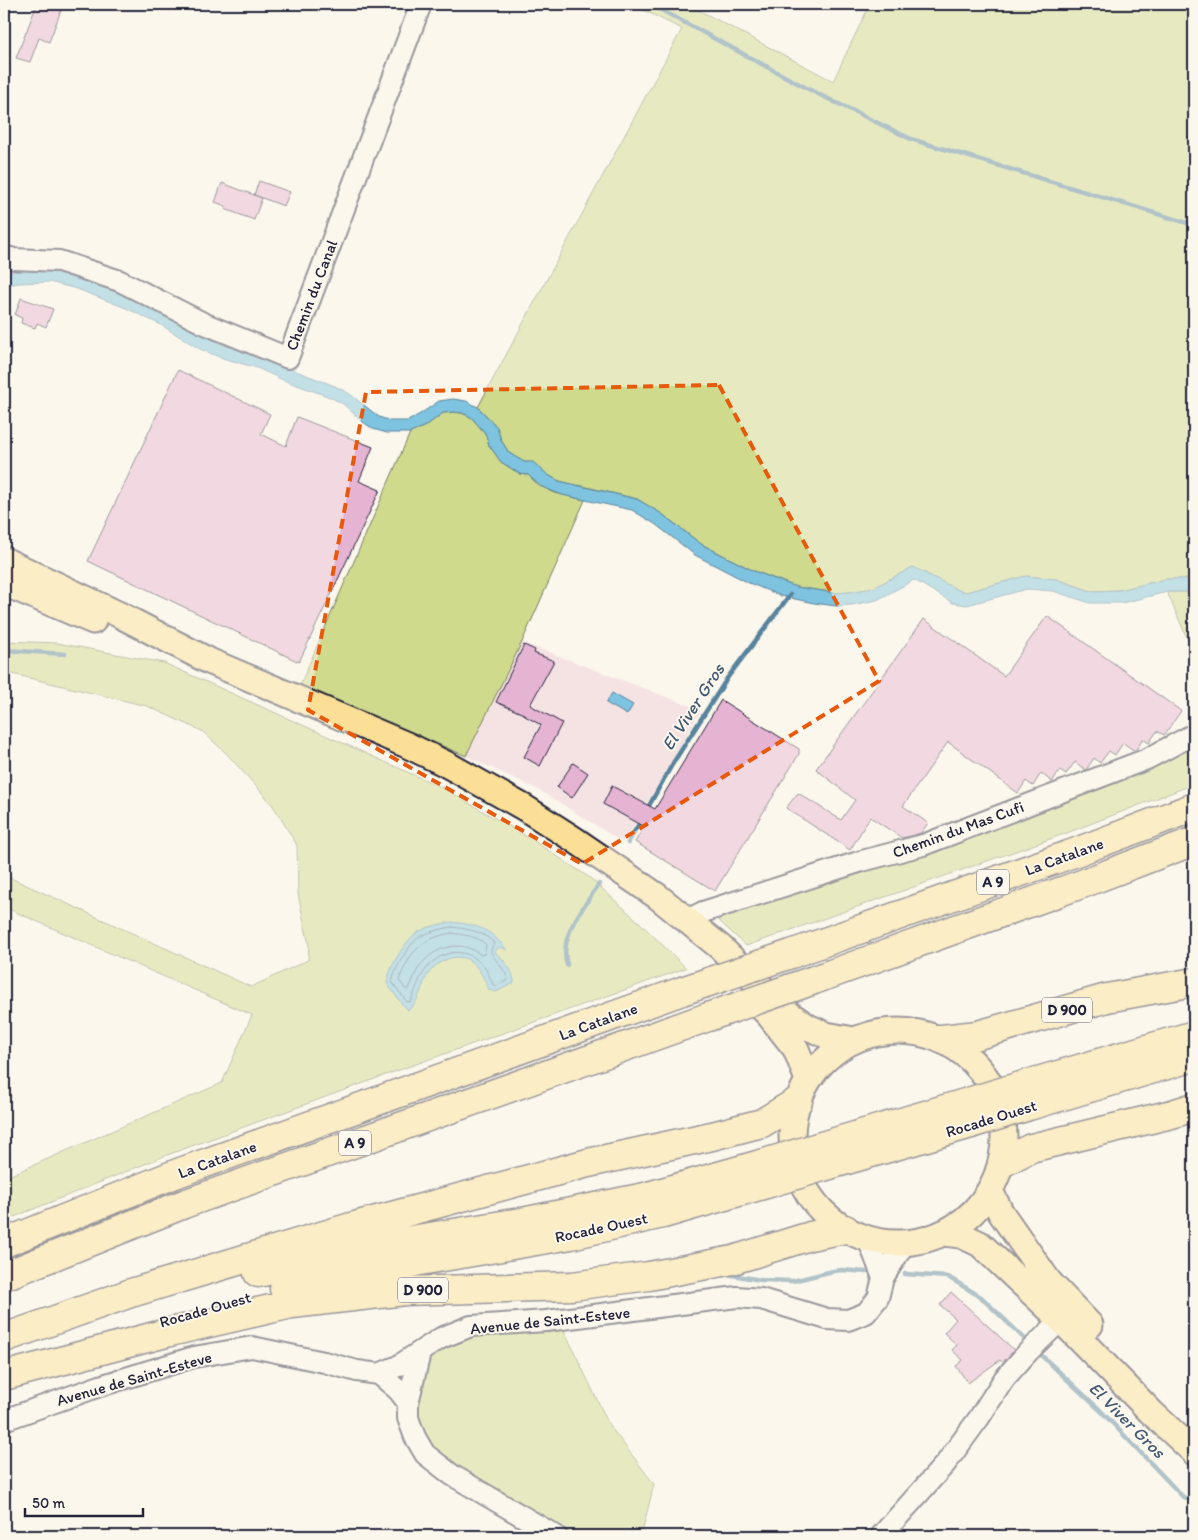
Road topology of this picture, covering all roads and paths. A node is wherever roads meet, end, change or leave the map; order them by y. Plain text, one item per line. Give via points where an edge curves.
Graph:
1 (421, 4) edge
2 (4, 256) edge
3 (4, 560) edge
4 (4, 583) edge
5 (1194, 734) edge
6 (1194, 806) edge
7 (1194, 841) edge
8 (687, 920) junction
9 (1194, 982) edge
10 (1194, 1036) edge
11 (854, 1040) junction
12 (941, 1040) junction
13 (1194, 1058) edge
14 (803, 1090) junction
15 (1027, 1096) junction
16 (1194, 1107) edge
17 (1002, 1163) junction
18 (764, 1174) junction
19 (990, 1191) junction
20 (945, 1233) junction
21 (857, 1234) junction
22 (4, 1243) edge
23 (904, 1243) junction
24 (4, 1276) edge
25 (883, 1278) junction
26 (1061, 1320) junction
27 (4, 1338) edge
28 (4, 1352) edge
29 (420, 1352) junction
30 (379, 1374) junction
31 (4, 1376) edge
32 (408, 1403) junction
33 (4, 1420) edge
34 (1194, 1430) edge
35 (1194, 1452) edge
36 (556, 1536) edge
37 (881, 1536) edge

1 - 2 street, Chemin du Canal via 288,358 85,268 59,261
3 - 8 main road via 209,661 446,764 525,808 657,896
4 - 14 main road via 448,779 537,830 666,923 769,1015 796,1049
5 - 8 street, Chemin du Mas Cufi via 1146,759 923,845
6 - 22 highway, La Catalane / A 9, bridge via 1071,854 184,1171
7 - 24 highway, La Catalane / A 9, bridge via 1079,885 184,1204
8 - 11 main road via 796,1019 826,1035
9 - 12 highway, D 900 via 1107,998 978,1035
10 - 15 highway, Rocade Ouest / D 900
11 - 12 main road via 880,1032 906,1031
11 - 14 main road via 828,1056
12 - 17 main road via 972,1060 994,1090 1004,1126
13 - 15 highway, Rocade Ouest / D 900
14 - 21 main road via 792,1130 794,1159 805,1187 822,1211
14 - 27 highway via 762,1123 588,1163 352,1227 131,1293
15 - 18 highway, Rocade Ouest / D 900, bridge
16 - 17 highway via 1031,1148
17 - 19 main road
18 - 28 highway, Rocade Ouest / D 900 via 527,1221 387,1244 265,1271 74,1326
18 - 31 highway, Rocade Ouest / D 900 via 663,1214 571,1235 420,1261 261,1294 139,1328
19 - 20 main road via 971,1215
19 - 34 main road via 1001,1214 1049,1282
20 - 23 main road
20 - 26 main road via 961,1235 980,1244
21 - 23 main road
21 - 25 street
21 - 31 highway, D 900 via 810,1236 734,1260 572,1286 405,1291 292,1304
23 - 25 street, Avenue de Saint-Esteve
25 - 29 street, Avenue de Saint-Esteve via 878,1298 866,1313 848,1320 827,1319 761,1299 737,1297 546,1321 472,1326 441,1338
26 - 35 main road
26 - 37 street via 1004,1379 946,1463
29 - 30 street, Avenue de Saint-Esteve
29 - 32 street
30 - 32 street
30 - 33 street, Avenue de Saint-Esteve via 252,1347 194,1357
32 - 36 street via 408,1418 425,1454 452,1475

